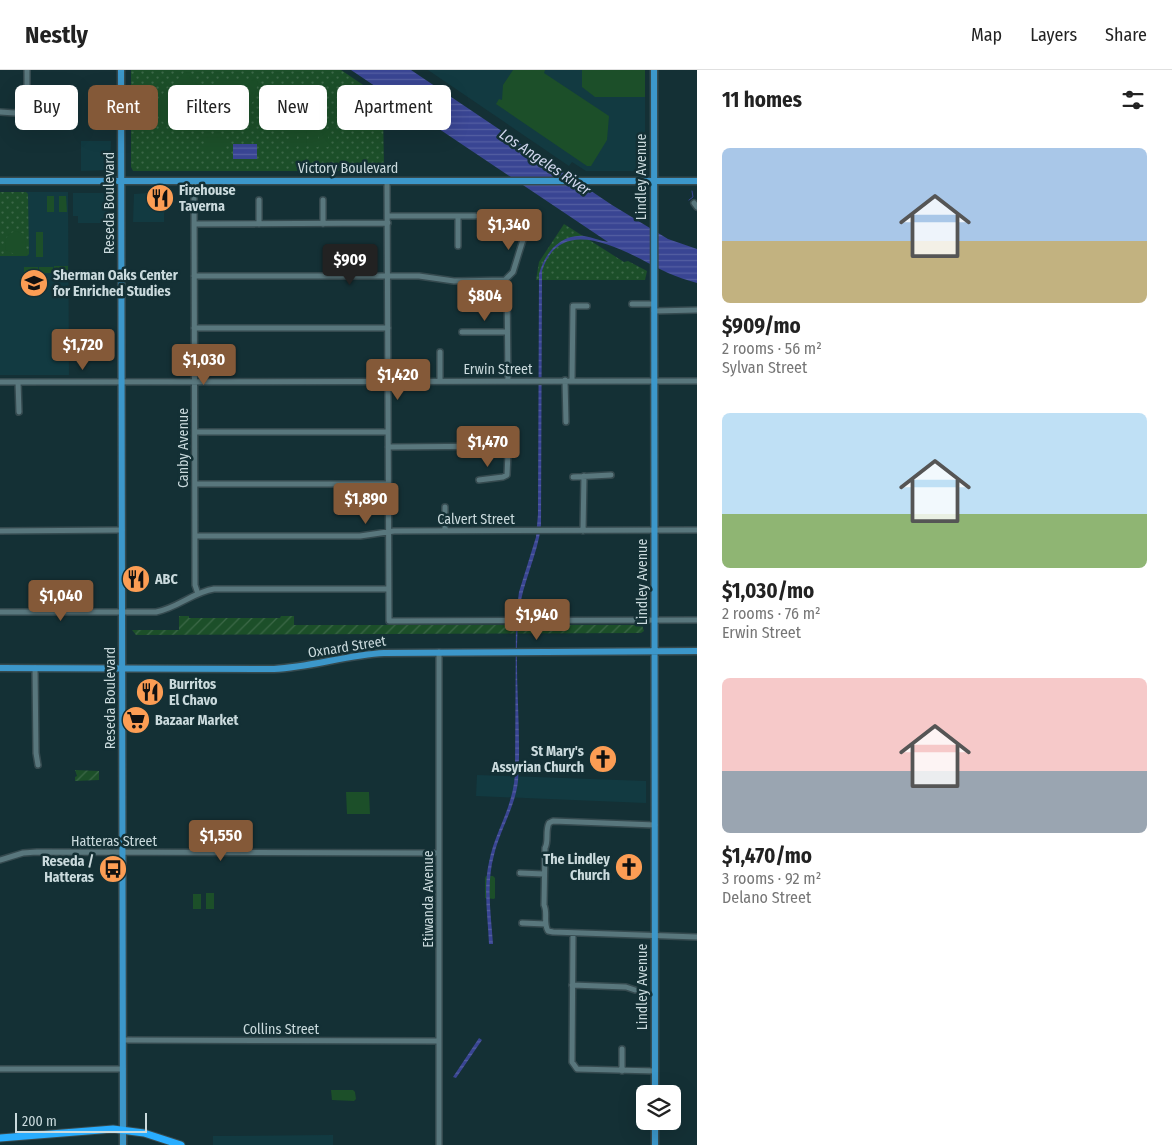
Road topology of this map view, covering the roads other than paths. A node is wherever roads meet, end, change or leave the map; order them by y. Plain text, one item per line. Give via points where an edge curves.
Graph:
1 (27, 70) edge
2 (121, 70) edge
3 (654, 70) edge
4 (0, 112) edge
5 (0, 181) edge
6 (121, 181) junction
7 (194, 181) junction
8 (387, 181) junction
9 (654, 181) junction
10 (697, 181) edge
11 (260, 200) dead end
12 (323, 200) dead end
13 (388, 216) junction
14 (458, 216) junction
15 (475, 216) dead end
16 (194, 224) junction
17 (259, 224) junction
18 (323, 224) junction
19 (388, 224) junction
20 (526, 230) dead end
21 (458, 246) dead end
22 (194, 276) junction
23 (388, 276) junction
24 (505, 280) junction
25 (632, 304) dead end
26 (588, 306) dead end
27 (654, 308) junction
28 (697, 310) edge
29 (194, 328) junction
30 (388, 328) junction
31 (462, 332) dead end
32 (507, 332) junction
33 (440, 352) dead end
34 (508, 380) junction
35 (565, 380) junction
36 (572, 380) junction
37 (122, 381) junction
38 (194, 381) junction
39 (388, 381) junction
40 (440, 381) junction
41 (654, 381) junction
42 (697, 381) edge
43 (0, 382) edge
44 (18, 382) junction
45 (19, 412) dead end
46 (566, 422) dead end
47 (195, 432) junction
48 (388, 432) junction
49 (504, 434) dead end
50 (506, 446) junction
51 (388, 447) junction
52 (611, 475) dead end
53 (584, 476) junction
54 (572, 477) dead end
55 (479, 480) dead end
56 (194, 484) junction
57 (388, 484) junction
58 (445, 507) dead end
59 (0, 530) edge
60 (122, 530) junction
61 (654, 530) junction
62 (697, 530) edge
63 (388, 531) junction
64 (445, 531) junction
65 (583, 531) junction
66 (195, 536) junction
67 (388, 589) junction
68 (198, 594) junction
69 (0, 612) edge
70 (122, 612) junction
71 (655, 620) junction
72 (697, 620) edge
73 (655, 651) junction
74 (697, 651) edge
75 (438, 652) junction
76 (0, 668) edge
77 (35, 668) junction
78 (122, 668) junction
79 (38, 766) dead end
80 (654, 825) junction
81 (122, 852) junction
82 (439, 853) junction
83 (0, 860) edge
84 (520, 873) dead end
85 (544, 874) junction
86 (522, 923) dead end
87 (546, 924) junction
88 (572, 933) junction
89 (655, 936) junction
90 (697, 937) edge
91 (572, 985) junction
92 (635, 990) dead end
93 (123, 1040) junction
94 (439, 1041) junction
95 (622, 1050) dead end
96 (0, 1069) edge
97 (123, 1069) junction
98 (622, 1070) junction
99 (655, 1071) junction
100 (655, 1085) edge
101 (123, 1130) junction
102 (655, 1130) edge
103 (0, 1138) edge
104 (123, 1145) edge
105 (182, 1145) edge
106 (439, 1145) edge
107 (655, 1145) edge

1 - 4 street via 27,102 24,108 15,113
2 - 6 main road, Reseda Boulevard
3 - 9 main road, Lindley Avenue
5 - 6 main road, Victory Boulevard
6 - 7 main road, Victory Boulevard
6 - 37 main road, Reseda Boulevard
7 - 8 main road, Victory Boulevard
7 - 16 street, Canby Avenue
8 - 9 main road, Victory Boulevard
8 - 13 street
9 - 10 main road, Victory Boulevard
9 - 27 main road, Lindley Avenue
11 - 17 street
12 - 18 street
13 - 14 street
13 - 19 street
14 - 15 street
14 - 21 street
16 - 17 street
16 - 22 street, Canby Avenue
17 - 18 street
18 - 19 street
19 - 23 street
20 - 24 street via 513,272
22 - 23 street
22 - 29 street, Canby Avenue
23 - 24 street via 454,281
23 - 30 street
24 - 32 street
25 - 27 street
26 - 36 street via 573,306
27 - 28 street
27 - 41 main road, Lindley Avenue
29 - 30 street
29 - 38 street, Canby Avenue
30 - 39 street
31 - 32 street
32 - 34 street
33 - 40 street
34 - 35 street, Erwin Street
34 - 40 street, Erwin Street
35 - 36 street, Erwin Street
35 - 46 street
36 - 41 street, Erwin Street
37 - 38 street, Erwin Street
37 - 44 street, Erwin Street
37 - 60 main road, Reseda Boulevard
38 - 39 street, Erwin Street
38 - 47 street, Canby Avenue
39 - 40 street, Erwin Street
39 - 48 street
41 - 42 street, Erwin Street
41 - 61 main road, Lindley Avenue
43 - 44 street, Erwin Street
44 - 45 street
47 - 48 street
47 - 56 street, Canby Avenue
48 - 51 street
49 - 50 street
50 - 51 street
50 - 55 street via 507,474
51 - 57 street
52 - 53 street
53 - 54 street
53 - 65 street
56 - 57 street
56 - 66 street, Canby Avenue
57 - 63 street
58 - 64 street
59 - 60 street
60 - 70 main road, Reseda Boulevard
61 - 62 street, Calvert Street
61 - 65 street, Calvert Street
61 - 71 main road, Lindley Avenue
63 - 64 street, Calvert Street
63 - 66 street, Calvert Street via 360,536
63 - 67 street
64 - 65 street, Calvert Street
66 - 68 street, Canby Avenue
67 - 68 street via 214,589
67 - 71 street via 388,621
68 - 70 street via 166,610
69 - 70 street
70 - 78 main road, Reseda Boulevard
71 - 72 street
71 - 73 main road, Lindley Avenue
73 - 74 main road, Oxnard Street
73 - 75 main road, Oxnard Street
73 - 80 main road, Lindley Avenue
75 - 78 main road, Oxnard Street via 372,653 279,669
75 - 82 street, Etiwanda Avenue
76 - 77 main road, Oxnard Street
77 - 78 main road, Oxnard Street
77 - 79 street
78 - 81 main road, Reseda Boulevard
80 - 85 street via 549,823
80 - 89 main road, Lindley Avenue
81 - 82 street, Hatteras Street
81 - 83 street, Hatteras Street via 33,852
81 - 93 main road, Reseda Boulevard
82 - 94 street, Etiwanda Avenue
84 - 85 street
85 - 87 street
86 - 87 street
87 - 88 street via 548,931
88 - 89 street
88 - 91 street
89 - 90 street
89 - 99 main road, Lindley Avenue
91 - 92 street
91 - 98 street via 574,1066 577,1069
93 - 94 street, Collins Street
93 - 97 main road, Reseda Boulevard
94 - 106 street, Etiwanda Avenue
95 - 98 street
96 - 97 street
97 - 101 main road, Reseda Boulevard
98 - 99 street
99 - 100 main road, Lindley Avenue
101 - 103 highway
101 - 104 main road, Reseda Boulevard
101 - 105 highway
102 - 107 main road

